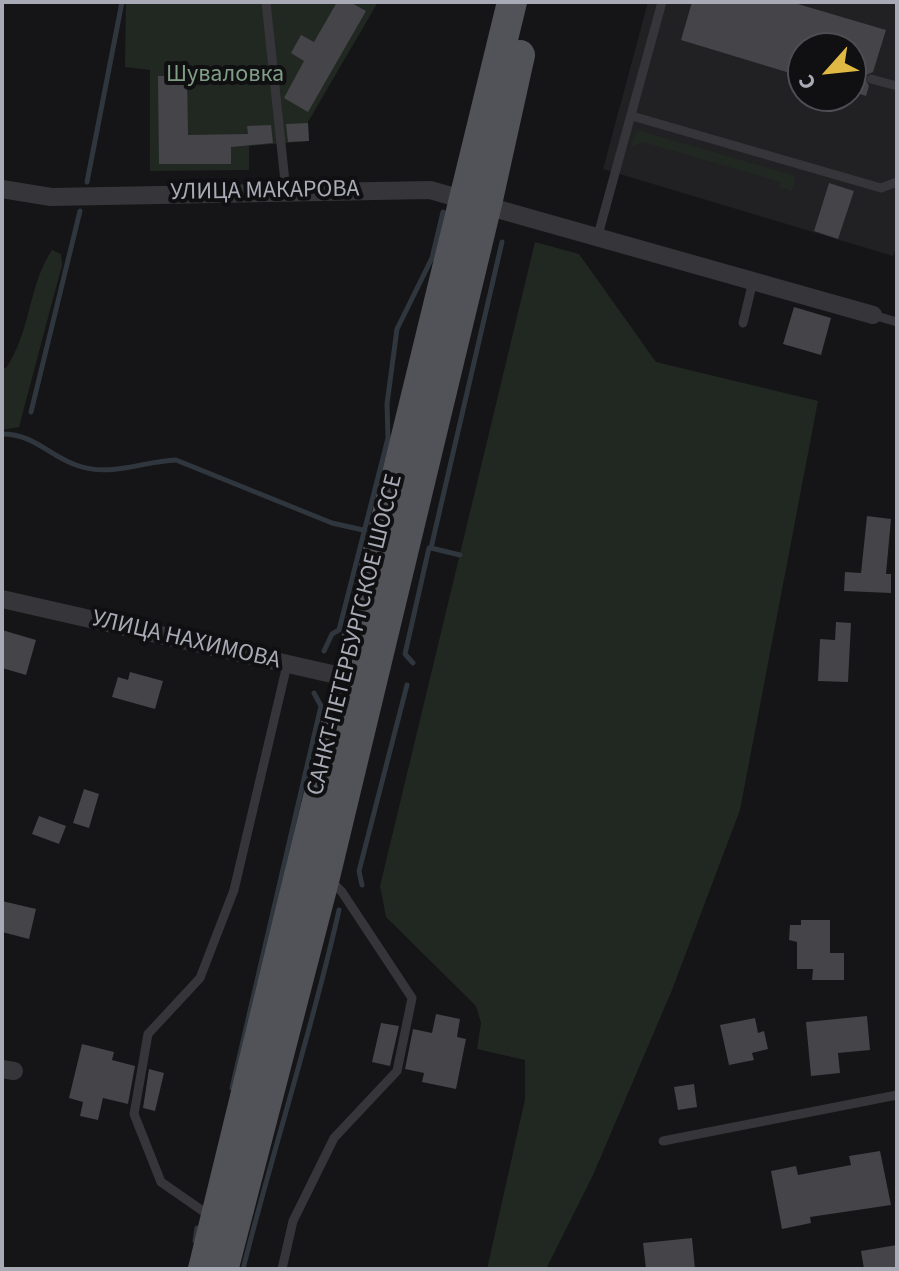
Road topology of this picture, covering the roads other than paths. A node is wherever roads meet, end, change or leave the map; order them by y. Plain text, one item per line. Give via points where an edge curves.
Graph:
1 (266, 2) edge
2 (512, 2) edge
3 (530, 2) edge
4 (662, 2) edge
5 (871, 79) dead end
6 (897, 86) edge
7 (632, 116) junction
8 (897, 182) edge
9 (2, 189) edge
10 (286, 191) junction
11 (476, 201) junction
12 (598, 235) junction
13 (753, 281) junction
14 (873, 315) joint
15 (897, 322) edge
16 (743, 323) dead end
17 (2, 599) edge
18 (287, 665) junction
19 (358, 680) junction
20 (325, 877) junction
21 (897, 1095) edge
22 (663, 1141) dead end
23 (215, 1219) junction
24 (203, 1269) edge
25 (224, 1269) edge
26 (282, 1269) edge

1 - 10 lane
2 - 11 main road, САНКТ-ПЕТЕРБУРГСКОЕ ШОССЕ
3 - 11 main road, САНКТ-ПЕТЕРБУРГСКОЕ ШОССЕ
4 - 7 lane
5 - 6 lane
7 - 8 lane via 881,188
7 - 12 lane
9 - 10 street, УЛИЦА МАКАРОВА via 51,197
10 - 11 street, УЛИЦА МАКАРОВА via 430,190
11 - 12 street, УЛИЦА МАКАРОВА
11 - 19 main road, САНКТ-ПЕТЕРБУРГСКОЕ ШОССЕ
12 - 13 street, УЛИЦА МАКАРОВА
13 - 14 street, УЛИЦА МАКАРОВА
13 - 16 lane
14 - 15 lane
17 - 18 street, УЛИЦА НАХИМОВА
18 - 19 street, УЛИЦА НАХИМОВА
18 - 23 lane via 234,890 200,978 148,1034 134,1114 161,1182
19 - 20 main road, САНКТ-ПЕТЕРБУРГСКОЕ ШОССЕ
19 - 23 main road, САНКТ-ПЕТЕРБУРГСКОЕ ШОССЕ
20 - 25 main road, САНКТ-ПЕТЕРБУРГСКОЕ ШОССЕ
20 - 26 lane via 342,892 412,998 397,1071 334,1138 293,1221
21 - 22 lane
23 - 24 main road, САНКТ-ПЕТЕРБУРГСКОЕ ШОССЕ

